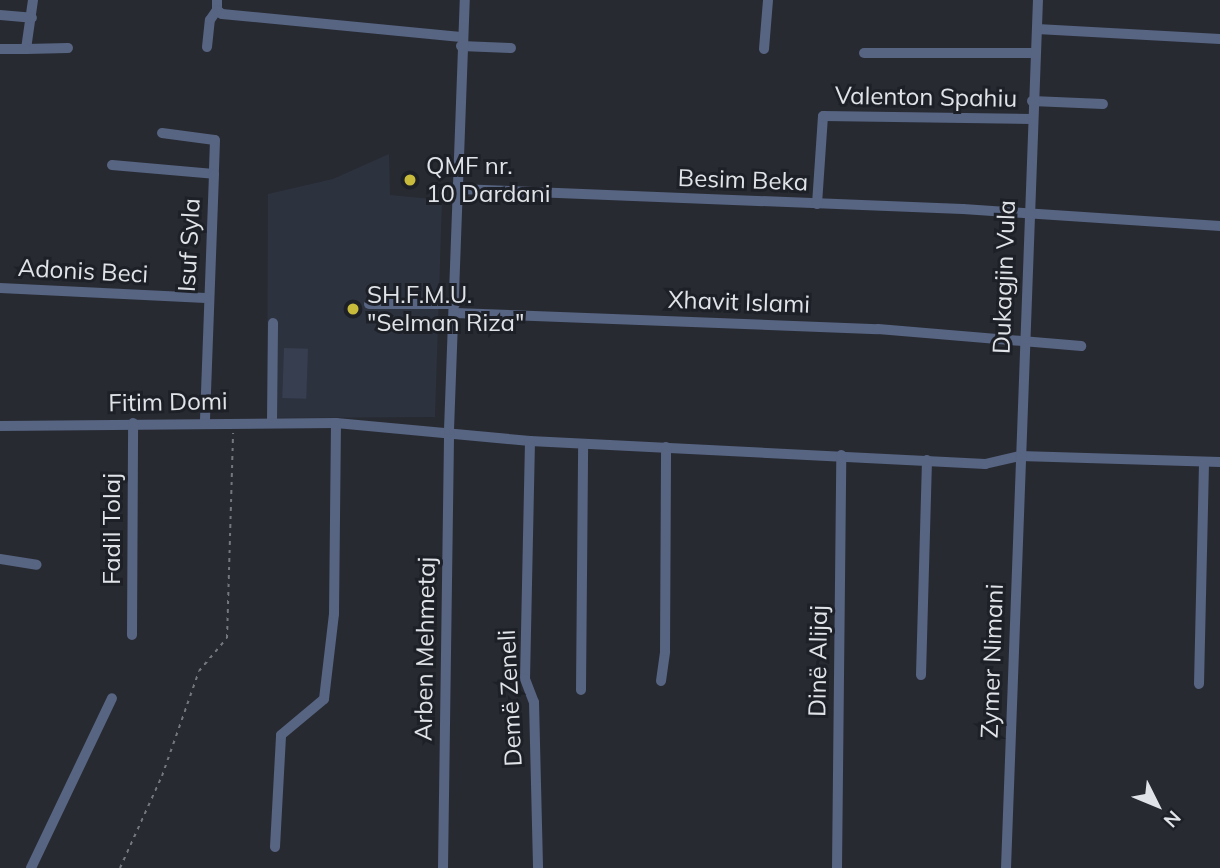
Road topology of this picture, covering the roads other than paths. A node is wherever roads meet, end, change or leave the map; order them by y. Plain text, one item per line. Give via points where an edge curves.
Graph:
1 (33, 0) edge
2 (466, 0) edge
3 (768, 0) edge
4 (1038, 0) edge
5 (217, 5) edge
6 (0, 15) edge
7 (32, 18) junction
8 (1037, 29) junction
9 (1220, 39) edge
10 (461, 42) junction
11 (206, 47) dead end
12 (68, 48) dead end
13 (511, 48) dead end
14 (0, 49) edge
15 (26, 49) junction
16 (764, 49) dead end
17 (864, 52) dead end
18 (1035, 53) junction
19 (1032, 101) junction
20 (1103, 104) dead end
21 (1031, 119) junction
22 (162, 133) dead end
23 (112, 165) dead end
24 (214, 173) junction
25 (458, 189) junction
26 (817, 204) junction
27 (1027, 213) junction
28 (1220, 226) edge
29 (0, 288) edge
30 (206, 298) junction
31 (369, 304) dead end
32 (455, 309) junction
33 (273, 323) dead end
34 (1022, 338) junction
35 (1081, 346) dead end
36 (205, 422) junction
37 (272, 422) junction
38 (133, 423) junction
39 (336, 423) junction
40 (0, 426) edge
41 (449, 430) junction
42 (530, 441) junction
43 (583, 444) junction
44 (666, 447) junction
45 (841, 455) junction
46 (1020, 456) junction
47 (927, 460) junction
48 (1204, 462) junction
49 (1220, 462) edge
50 (0, 559) edge
51 (37, 565) dead end
52 (132, 635) dead end
53 (921, 674) dead end
54 (661, 681) dead end
55 (1199, 684) dead end
56 (581, 690) dead end
57 (112, 698) dead end
58 (275, 847) dead end
59 (31, 868) edge
60 (443, 868) edge
61 (538, 868) edge
62 (836, 868) edge
63 (1006, 868) edge

1 - 7 street
2 - 10 street, Arben Mehmetaj
3 - 16 street
4 - 8 street, Dukagjin Vula
5 - 10 street
5 - 11 street
6 - 7 street
7 - 15 street
8 - 9 street via 1177,33
8 - 18 street, Dukagjin Vula
10 - 13 street
10 - 25 street, Arben Mehmetaj
12 - 15 street
14 - 15 street
17 - 18 street
18 - 19 street, Dukagjin Vula
19 - 20 street
19 - 21 street, Dukagjin Vula
21 - 26 street, Valenton Spahiu via 823,116
21 - 27 street, Dukagjin Vula
22 - 24 street via 215,140
23 - 24 street, Isuf Syla
24 - 30 street, Isuf Syla
25 - 26 street, Besim Beka
25 - 32 street, Arben Mehmetaj
26 - 27 street, Besim Beka
27 - 28 street, Besim Beka
27 - 34 street, Dukagjin Vula
29 - 30 street, Adonis Beci
30 - 36 street, Isuf Syla
31 - 32 street, Xhavit Islami
32 - 34 street, Xhavit Islami
32 - 41 street, Arben Mehmetaj
33 - 37 street
34 - 35 street, Xhavit Islami
34 - 46 street, Dukagjin Vula
36 - 37 street, Fitim Domi
36 - 38 street, Fitim Domi
37 - 39 street, Fitim Domi
38 - 40 street, Fitim Domi
38 - 52 street, Fadil Tolaj
39 - 41 street, Fitim Domi
39 - 58 street via 334,614 324,699 281,735
41 - 42 street
41 - 60 street, Arben Mehmetaj
42 - 43 street
42 - 61 street, Demë Zeneli via 526,679 534,702
43 - 44 street
43 - 56 street
44 - 45 street
44 - 54 street
45 - 47 street
45 - 62 street, Dinë Alijaj
46 - 47 street via 985,464
46 - 48 street
46 - 63 street, Zymer Nimani
47 - 53 street
48 - 49 street
48 - 55 street
50 - 51 street
57 - 59 street

